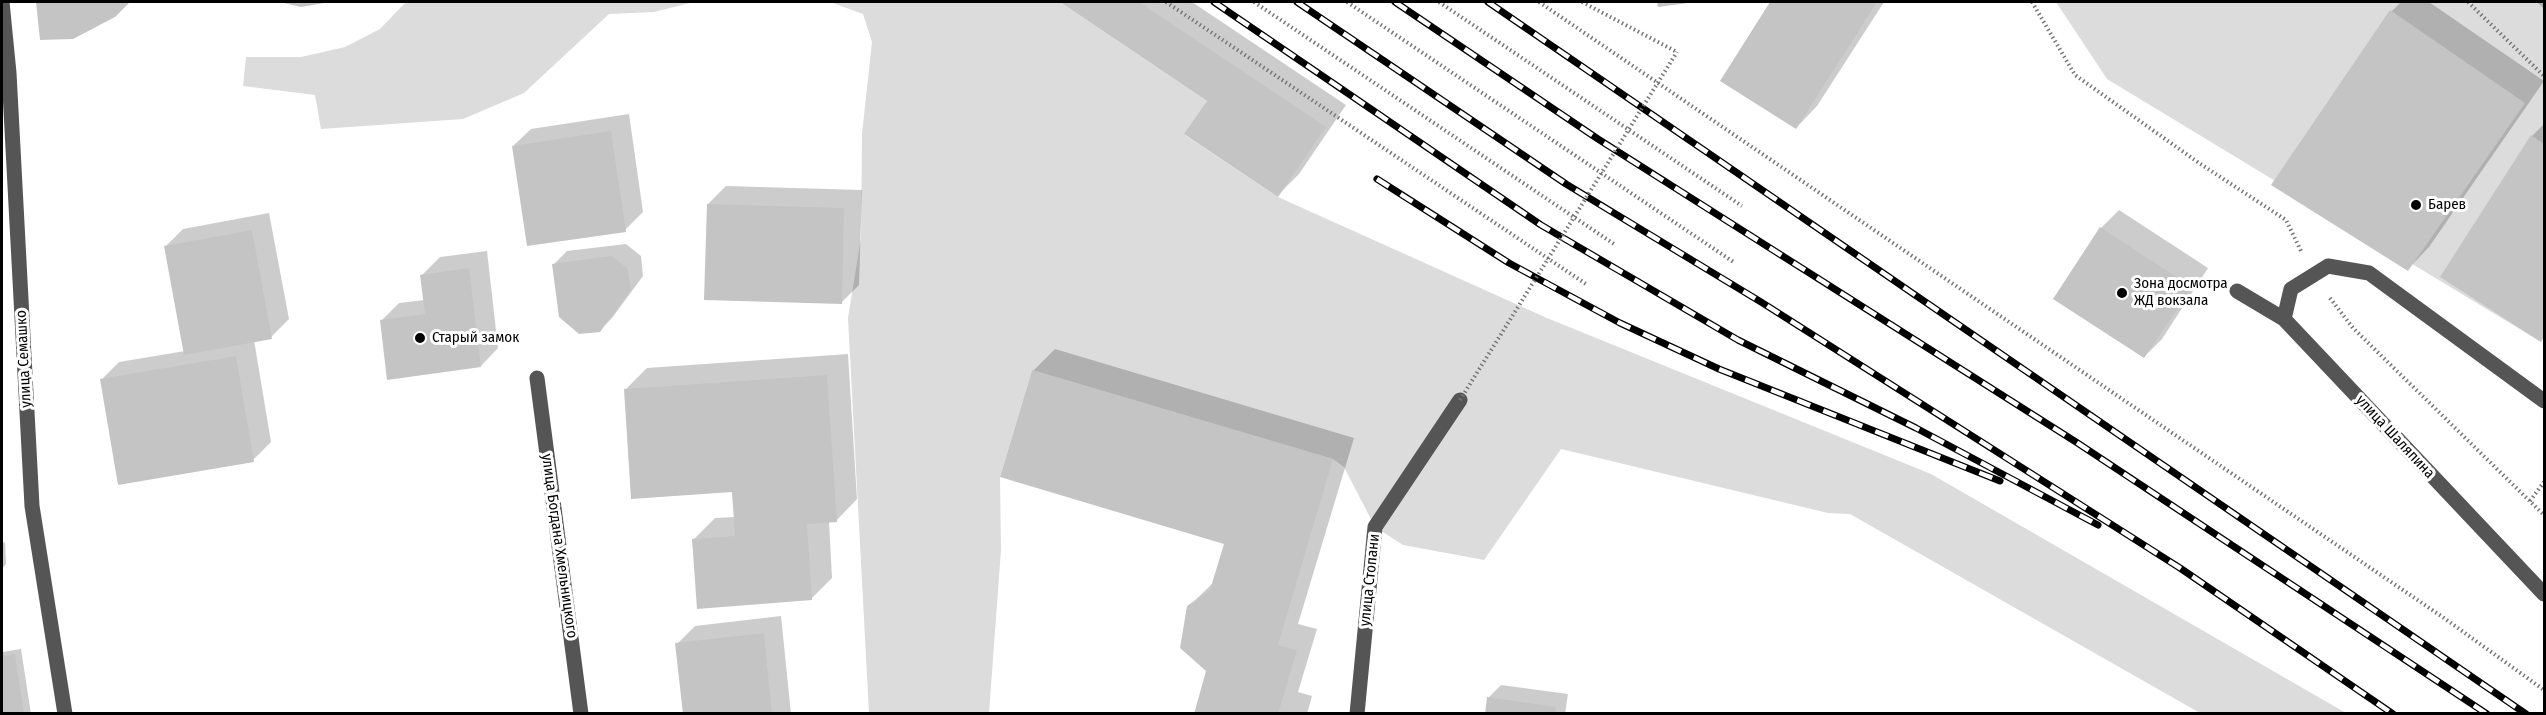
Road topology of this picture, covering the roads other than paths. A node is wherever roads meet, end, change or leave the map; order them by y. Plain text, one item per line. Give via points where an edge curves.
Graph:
1 (2, 2) edge
2 (2237, 291) dead end
3 (2283, 319) junction
4 (537, 378) dead end
5 (1460, 400) road end
6 (2544, 402) edge
7 (2544, 594) edge
8 (64, 714) edge
9 (581, 714) edge
10 (1357, 714) edge

1 - 8 street, улица Семашко via 32,506
2 - 3 street, улица Шаляпина
3 - 6 street via 2291,290 2328,266 2369,273
3 - 7 street, улица Шаляпина
4 - 9 street, улица Богдана Хмельницкого
5 - 10 street, улица Стопани via 1375,527

